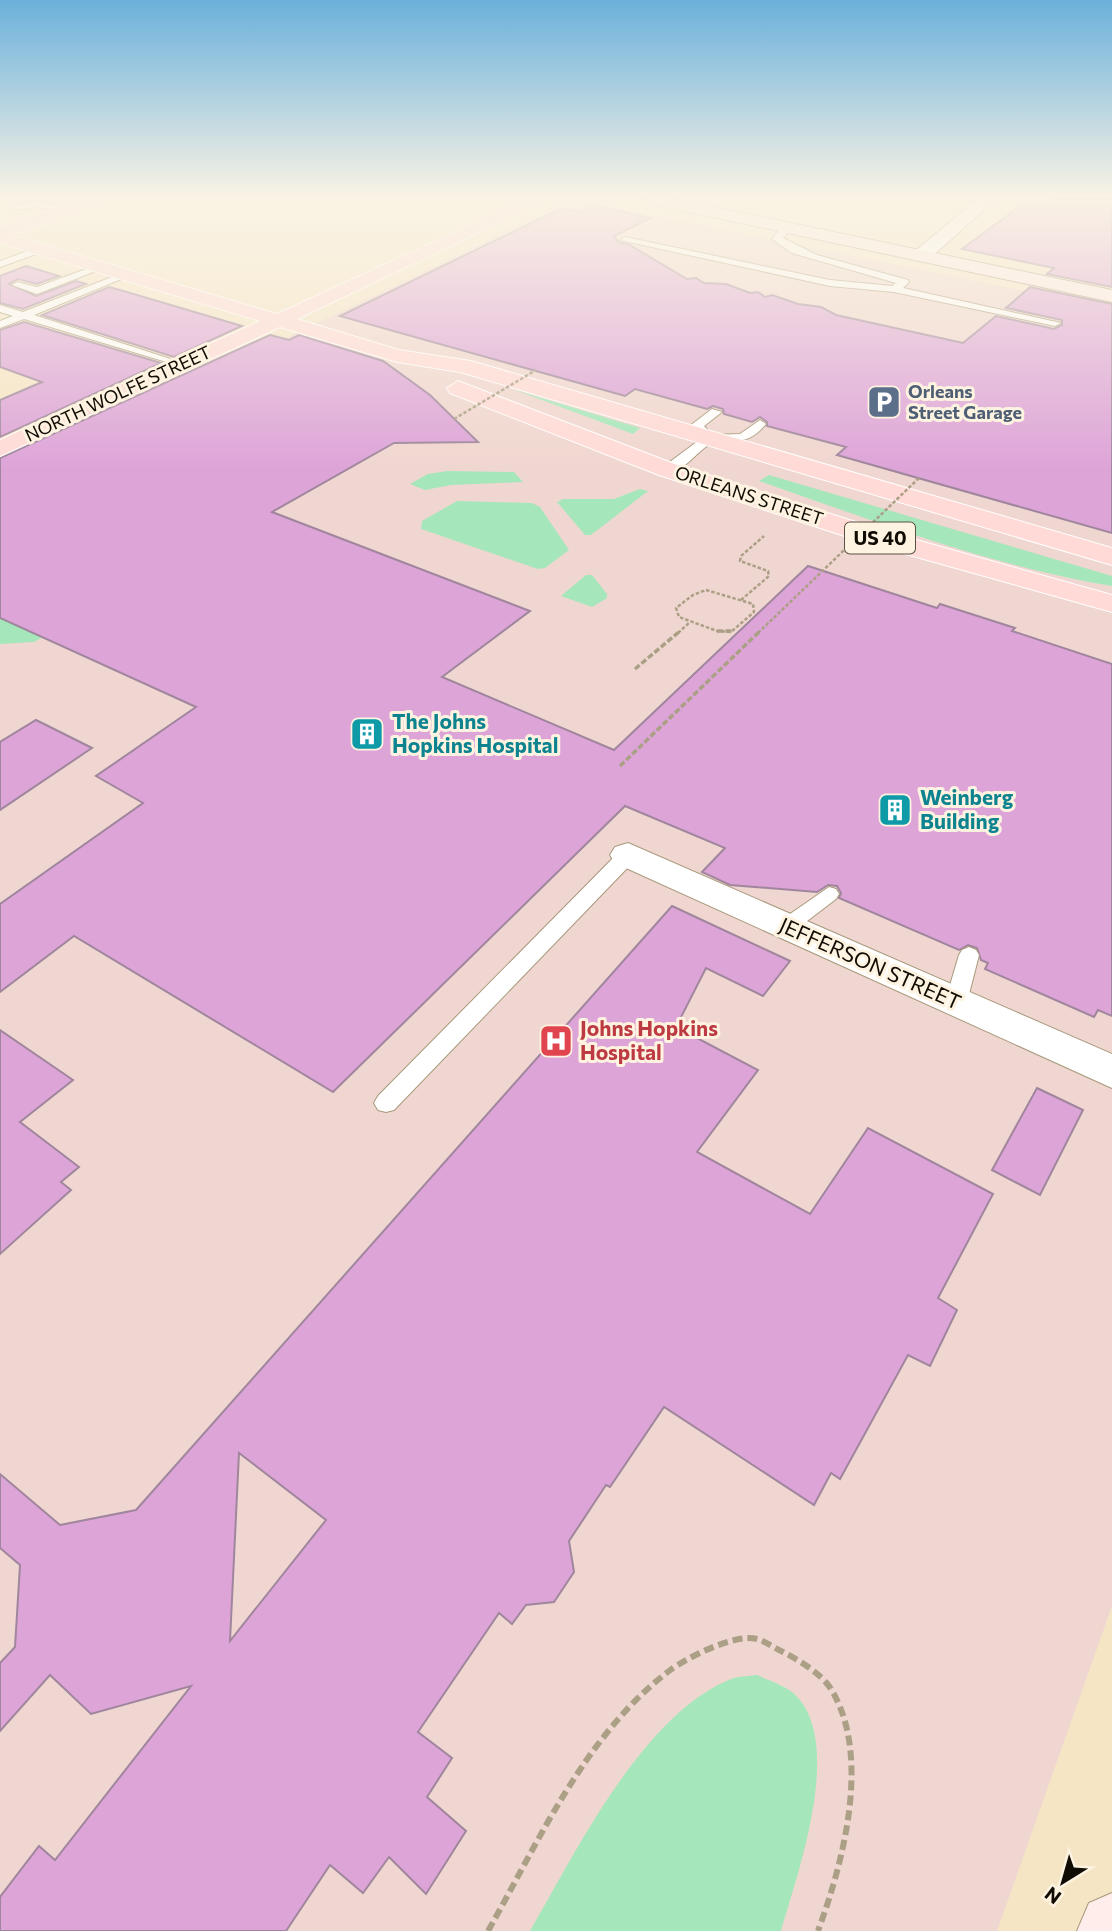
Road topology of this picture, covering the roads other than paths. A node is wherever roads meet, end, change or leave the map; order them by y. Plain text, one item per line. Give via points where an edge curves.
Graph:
1 (90, 289) edge
2 (174, 289) edge
3 (345, 289) edge
4 (894, 289) edge
5 (1079, 289) edge
6 (1112, 296) edge
7 (0, 307) edge
8 (24, 315) junction
9 (278, 320) junction
10 (1055, 323) dead end
11 (0, 325) edge
12 (397, 356) junction
13 (180, 365) junction
14 (716, 412) dead end
15 (760, 424) dead end
16 (709, 439) junction
17 (0, 449) edge
18 (668, 470) junction
19 (1112, 558) edge
20 (1112, 604) edge
21 (628, 855) joint
22 (830, 894) dead end
23 (787, 926) junction
24 (969, 955) dead end
25 (956, 1002) junction
26 (1112, 1072) edge
27 (386, 1103) dead end

1 - 8 lane
2 - 9 main road, ORLEANS STREET / US 40
3 - 9 main road, NORTH WOLFE STREET
4 - 10 lane
5 - 6 main road
7 - 8 lane
8 - 11 lane
8 - 13 lane
9 - 12 main road, ORLEANS STREET / US 40
9 - 13 main road, NORTH WOLFE STREET
12 - 16 main road, ORLEANS STREET / US 40 via 463,366
12 - 18 main road, ORLEANS STREET / US 40 via 438,380
13 - 17 main road, NORTH WOLFE STREET
14 - 16 lane via 697,425
15 - 16 lane via 743,438
16 - 18 lane
16 - 19 main road, ORLEANS STREET / US 40
18 - 20 main road, ORLEANS STREET / US 40 via 872,536
21 - 23 street, JEFFERSON STREET
21 - 27 lane
22 - 23 lane
23 - 25 street, JEFFERSON STREET
24 - 25 lane
25 - 26 street, JEFFERSON STREET

